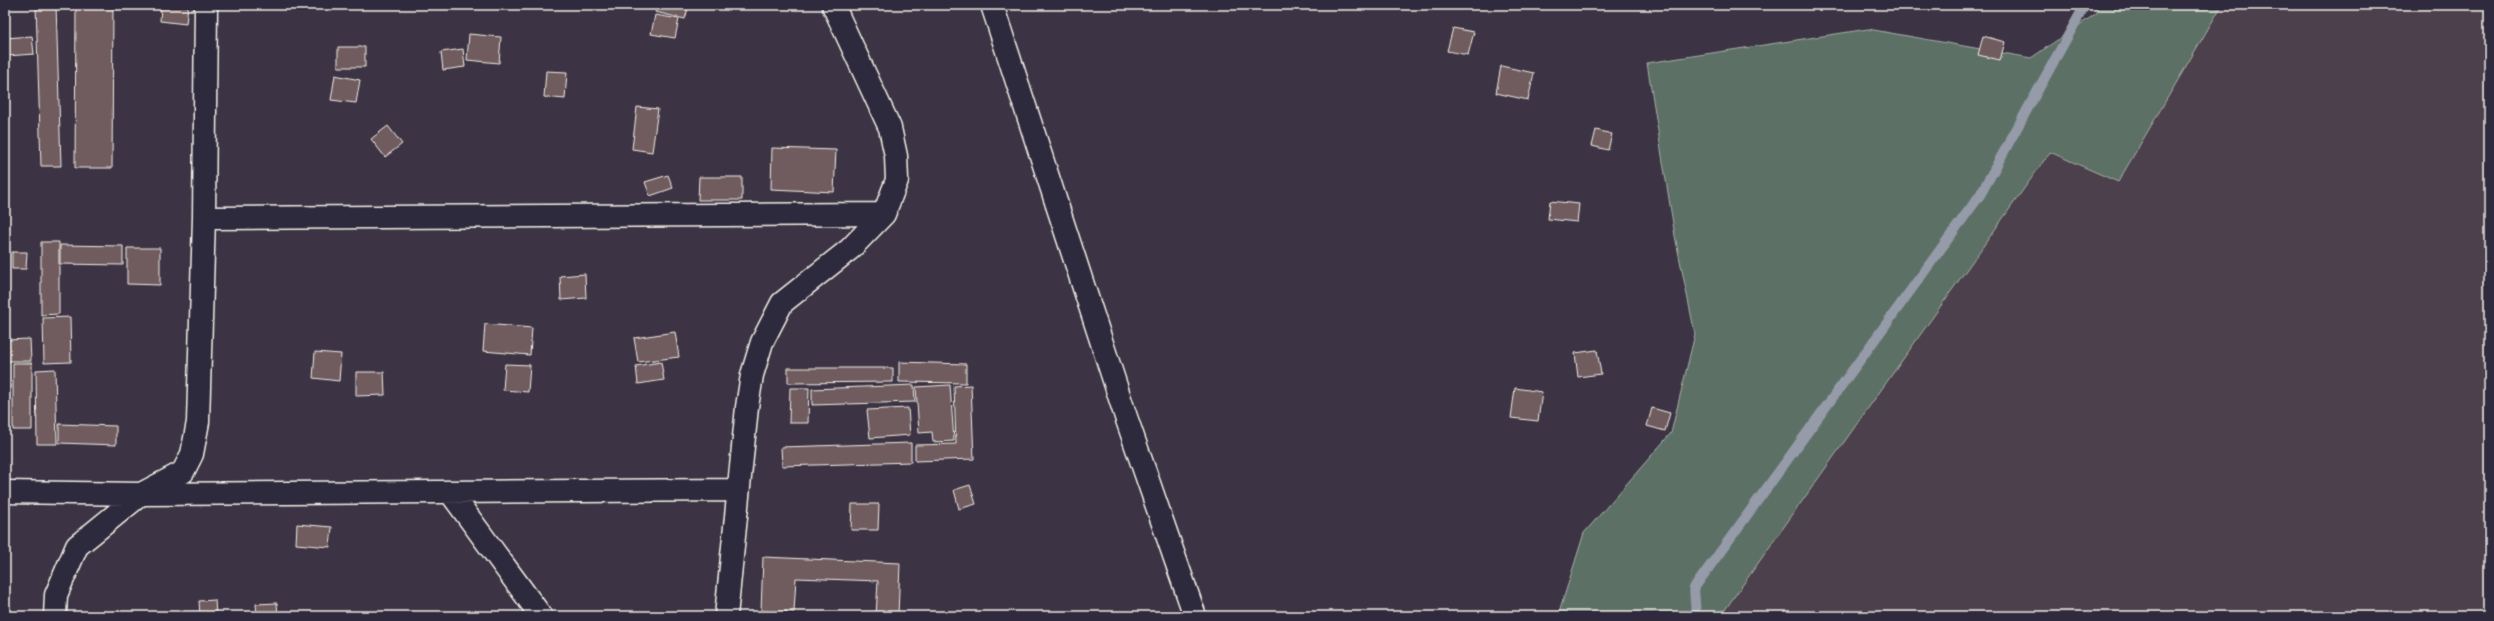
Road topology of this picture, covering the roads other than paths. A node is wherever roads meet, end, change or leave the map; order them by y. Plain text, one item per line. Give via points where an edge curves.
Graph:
1 (206, 5) edge
2 (833, 5) edge
3 (992, 5) edge
4 (884, 214) junction
5 (204, 218) junction
6 (738, 490) junction
7 (5, 492) edge
8 (450, 492) junction
9 (141, 494) junction
10 (55, 616) edge
11 (541, 616) edge
12 (726, 616) edge
13 (1195, 616) edge

1 - 5 street
2 - 4 street via 890,128 896,156 896,180
3 - 13 street via 1126,417
4 - 5 street
4 - 6 street via 850,249 782,303 762,342 752,375
5 - 9 street via 198,422 192,454 183,472
6 - 8 street
6 - 12 street
7 - 9 street
8 - 9 street
8 - 11 street
9 - 10 street via 77,546 56,595

